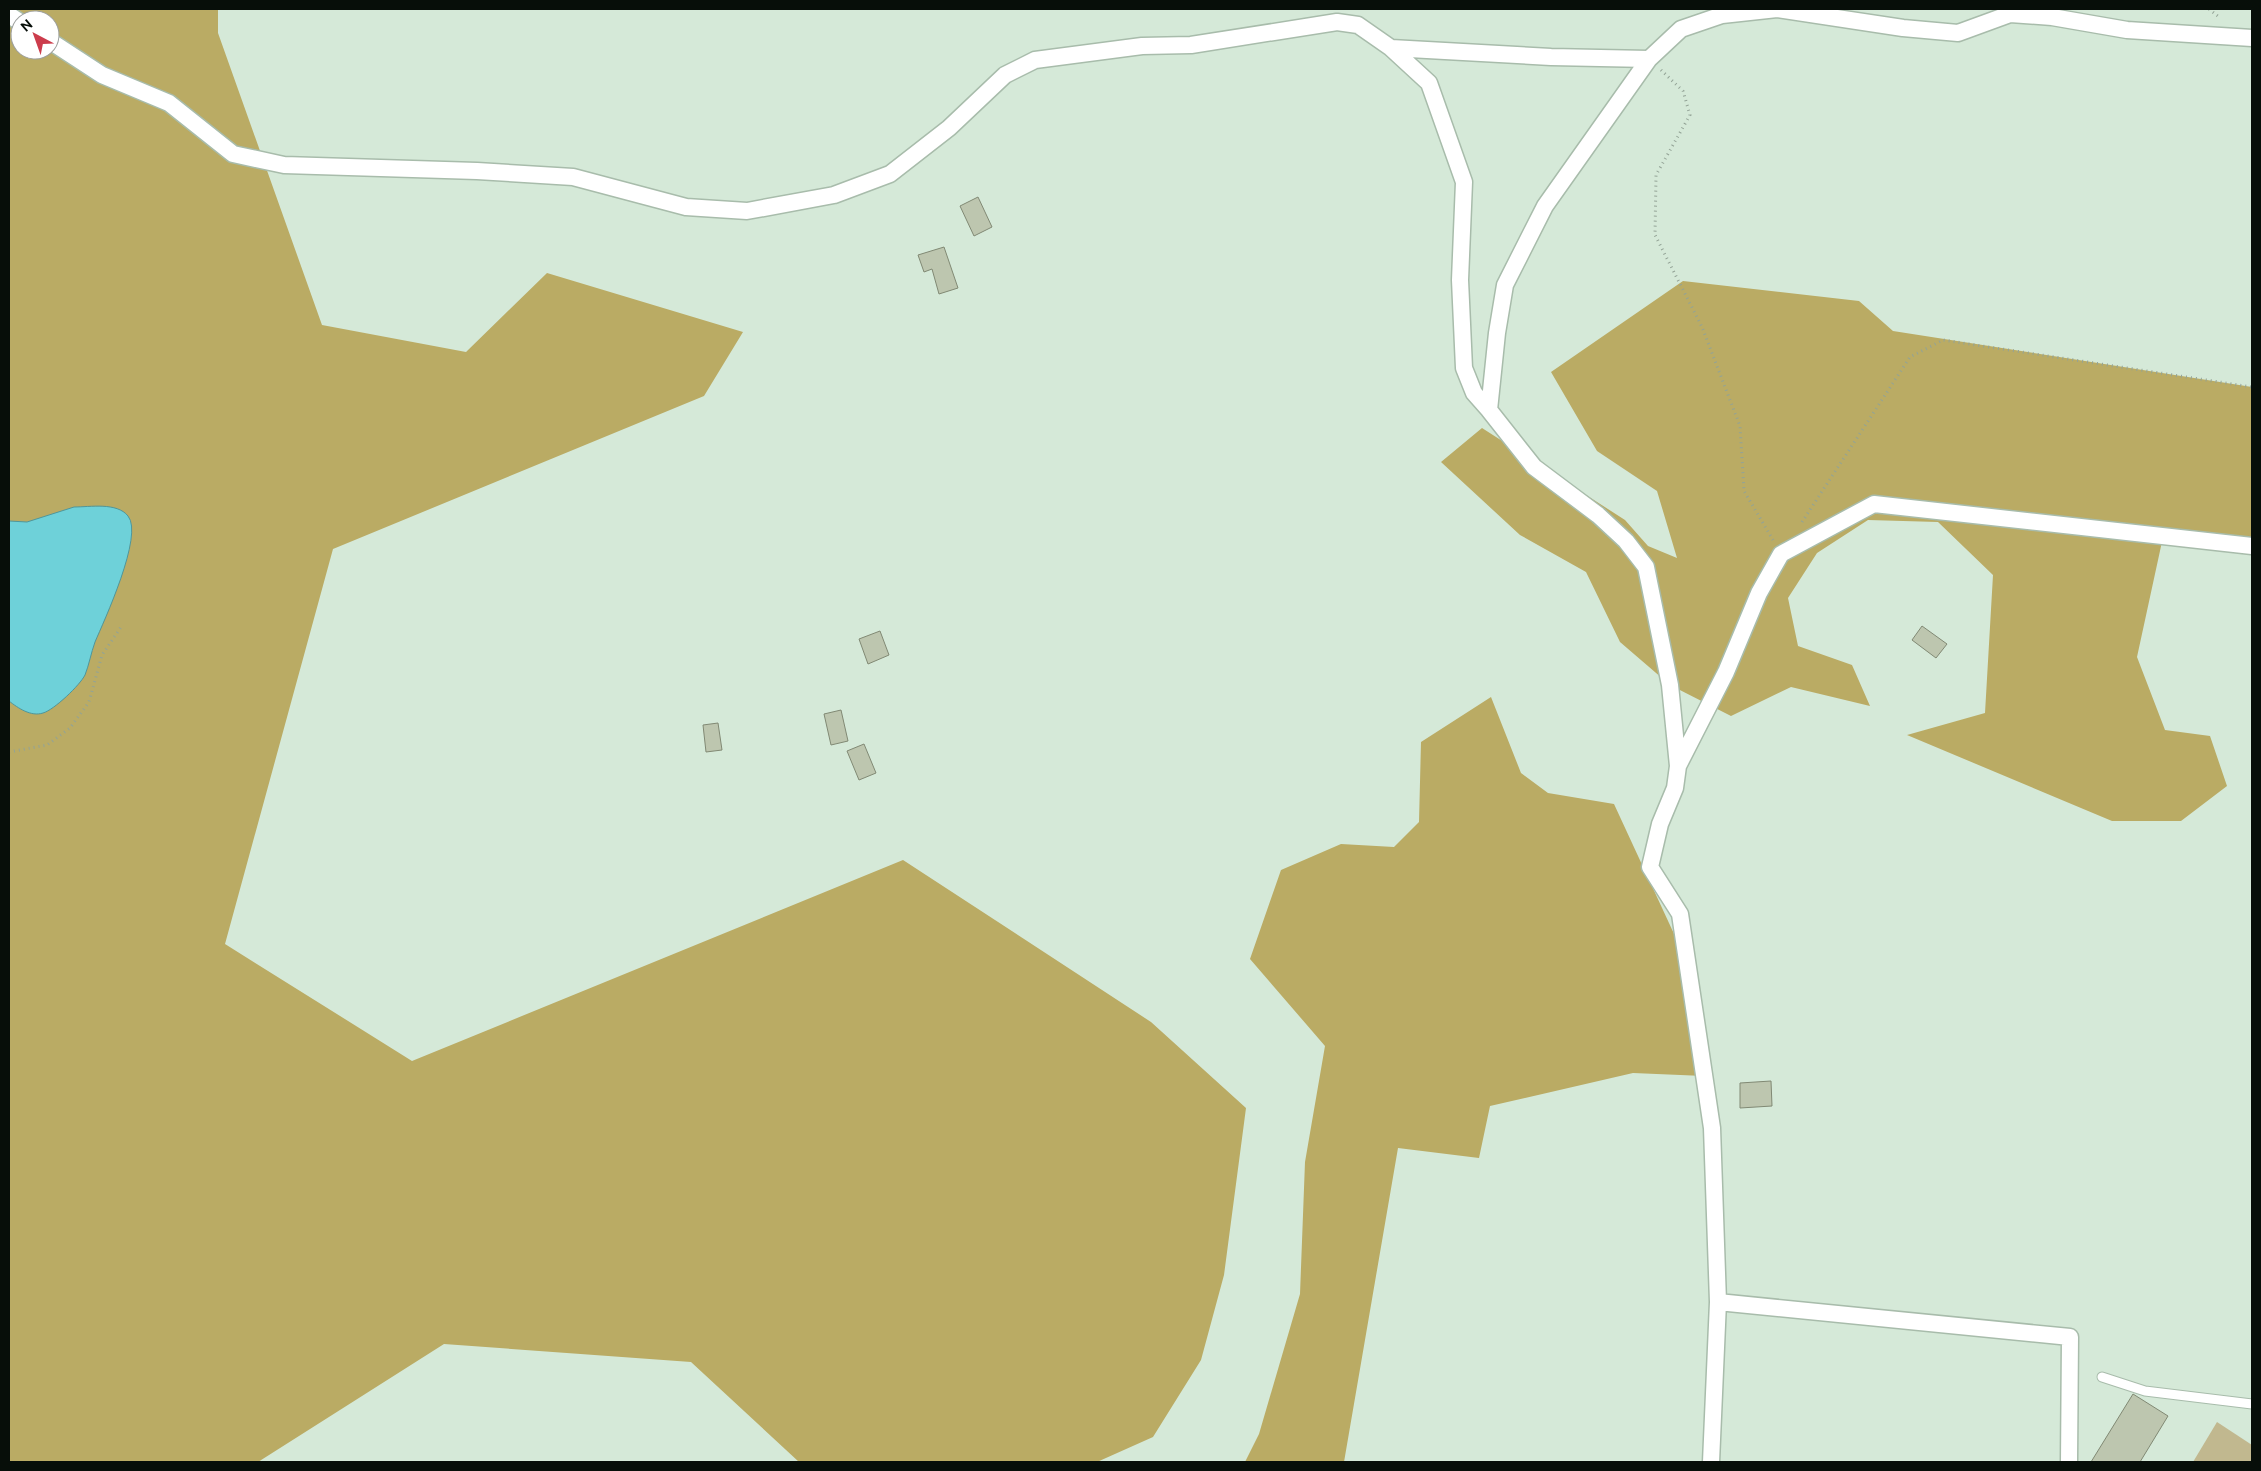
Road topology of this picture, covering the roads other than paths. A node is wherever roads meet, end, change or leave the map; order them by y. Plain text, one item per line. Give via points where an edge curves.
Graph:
1 (2252, 38) edge
2 (60, 47) edge
3 (1391, 48) junction
4 (1649, 59) junction
5 (1489, 410) junction
6 (2252, 546) edge
7 (1678, 766) junction
8 (1718, 1302) junction
9 (2102, 1377) dead end
10 (2252, 1404) edge
11 (1712, 1462) edge
12 (2069, 1462) edge

1 - 4 street via 2128,30 2052,17 2010,14 1958,33 1776,9 1722,15 1680,29
2 - 3 street via 102,74 169,103 233,154 284,165 573,177 686,207 747,211 834,195 890,174 949,128 1006,75 1035,60 1142,46 1191,45 1337,22 1358,25
3 - 4 street
3 - 5 street via 1429,83 1464,182 1460,280 1464,368 1474,393
4 - 5 street via 1545,206 1505,286
5 - 7 street via 1534,467 1598,515 1626,541 1646,567 1670,685
6 - 7 street via 1874,504 1781,554 1759,593 1726,672
7 - 8 street via 1675,788 1660,824 1650,867 1680,914 1712,1128
8 - 11 street
8 - 12 street via 2070,1337
9 - 10 lane via 2144,1391

